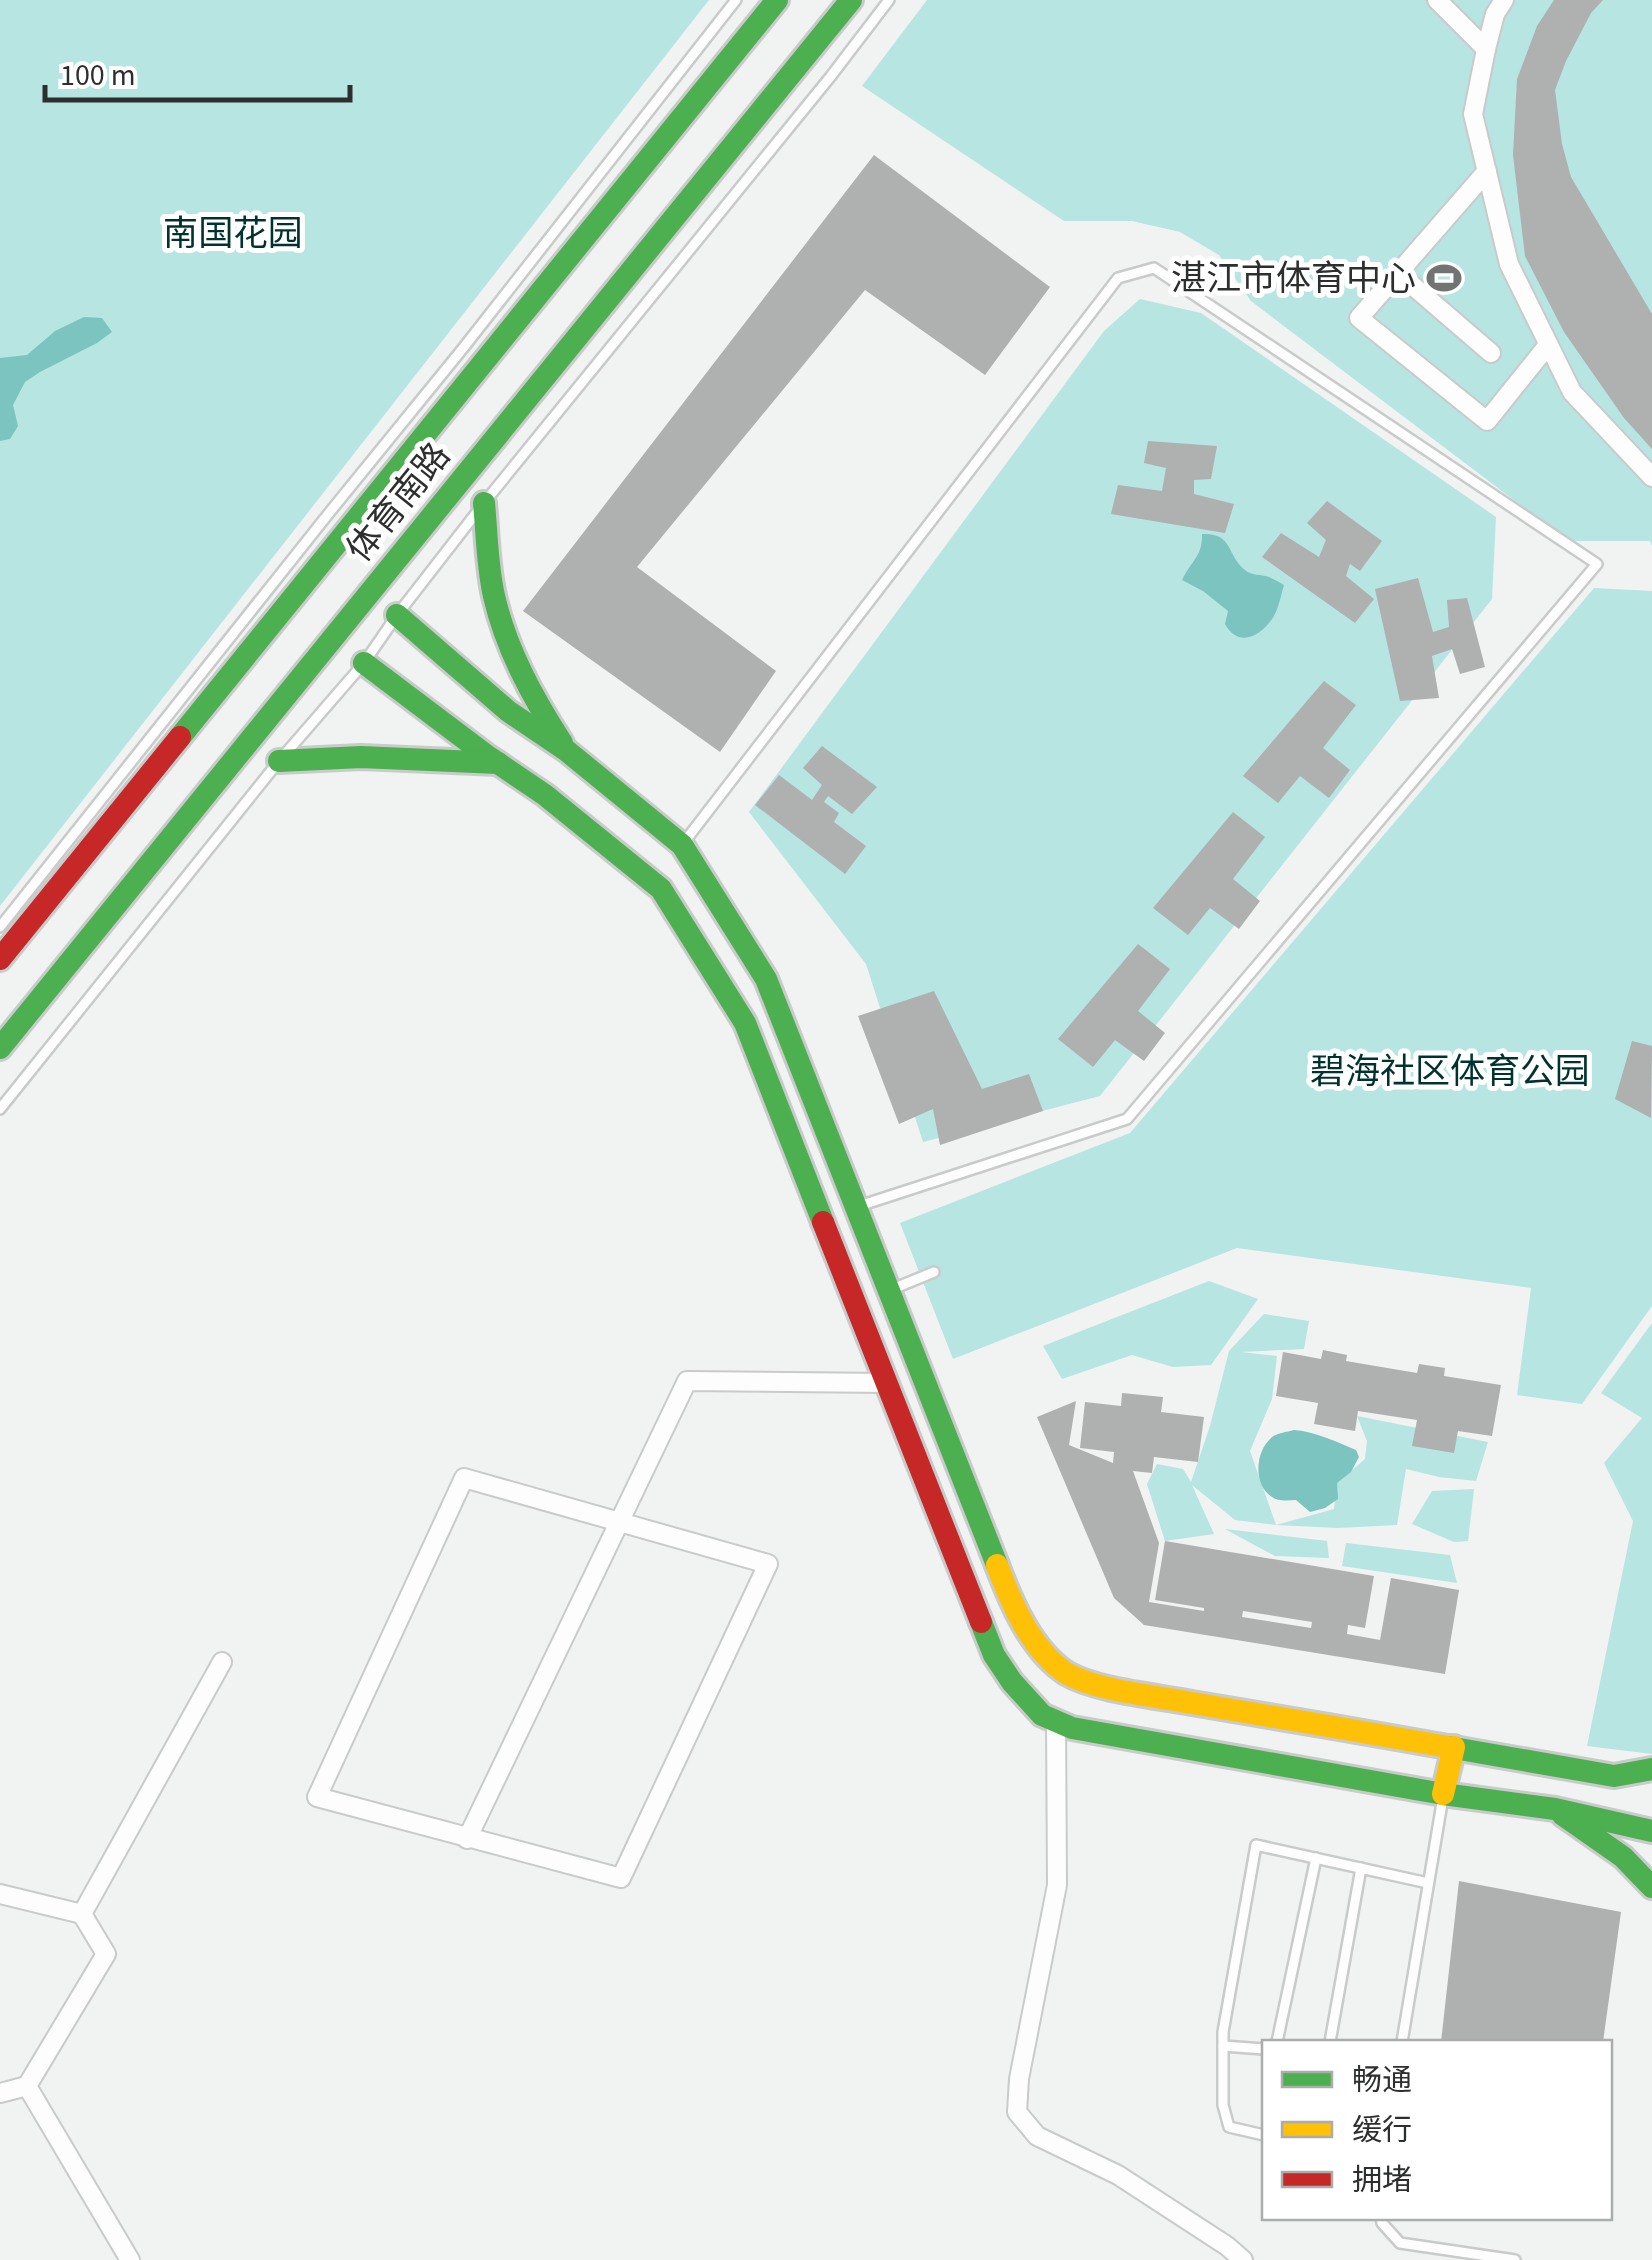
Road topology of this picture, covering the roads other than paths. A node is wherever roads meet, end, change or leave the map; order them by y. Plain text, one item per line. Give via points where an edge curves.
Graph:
1 (736, 0) edge
2 (777, 0) edge
3 (851, 0) edge
4 (890, 0) edge
5 (1437, 0) edge
6 (1504, 0) edge
7 (1486, 49) junction
8 (1486, 171) junction
9 (1398, 274) junction
10 (1548, 345) junction
11 (1490, 353) dead end
12 (1652, 477) edge
13 (484, 503) junction
14 (397, 615) junction
15 (364, 663) junction
16 (567, 751) junction
17 (279, 761) junction
18 (499, 763) junction
19 (682, 845) junction
20 (0, 927) edge
21 (0, 959) edge
22 (0, 1048) edge
23 (0, 1109) edge
24 (856, 1207) junction
25 (934, 1272) dead end
26 (889, 1290) junction
27 (887, 1383) junction
28 (620, 1521) junction
29 (222, 1662) dead end
30 (1056, 1721) junction
31 (1454, 1747) junction
32 (1652, 1770) edge
33 (1614, 1776) junction
34 (1652, 1782) edge
35 (1443, 1794) junction
36 (1555, 1809) junction
37 (1652, 1831) edge
38 (467, 1838) junction
39 (1316, 1858) junction
40 (1360, 1868) junction
41 (1428, 1883) junction
42 (1652, 1887) edge
43 (0, 1894) edge
44 (82, 1914) junction
45 (1277, 2040) edge
46 (1330, 2040) edge
47 (1402, 2040) edge
48 (1222, 2046) junction
49 (1262, 2049) edge
50 (27, 2086) junction
51 (0, 2093) edge
52 (1262, 2136) edge
53 (1381, 2220) edge
54 (130, 2260) edge
55 (1243, 2260) edge
56 (1515, 2260) edge

1 - 20 lane
2 - 21 street, 体育南路
3 - 22 street, 体育南路
4 - 13 lane
5 - 7 street
6 - 7 street
7 - 8 street via 1473,114
8 - 9 street
8 - 10 street via 1509,264
9 - 10 street via 1360,318 1487,421
9 - 11 street
10 - 12 street via 1572,392
13 - 14 lane
13 - 16 street via 494,596 540,710
14 - 15 lane
14 - 16 street via 508,711
15 - 17 lane
15 - 18 street
16 - 19 street
17 - 18 street via 402,757
17 - 23 lane
18 - 27 street via 661,888 700,948 745,1023
19 - 24 street via 766,979
19 - 24 lane via 1118,278 1154,268 1597,564 1128,1120
24 - 26 street
25 - 26 lane
26 - 31 street via 1016,1611 1063,1672 1112,1688
27 - 28 street via 687,1381
27 - 30 street via 994,1655 1042,1715
28 - 38 street
28 - 38 street via 768,1564 621,1878
28 - 38 street via 464,1478 318,1798
29 - 44 street
30 - 35 street
30 - 55 street via 1057,1885 1017,2112 1037,2136 1118,2175
31 - 33 street
31 - 35 street
32 - 33 street
33 - 34 street
35 - 36 street
35 - 41 lane
36 - 37 street
36 - 42 street via 1623,1857
39 - 40 lane
39 - 45 lane
39 - 48 lane via 1256,1845
40 - 41 lane
40 - 46 lane
41 - 47 lane
43 - 44 street
44 - 50 street via 106,1954
48 - 49 lane
48 - 52 lane via 1228,2127
50 - 51 street
50 - 54 street
53 - 56 lane via 1400,2242

